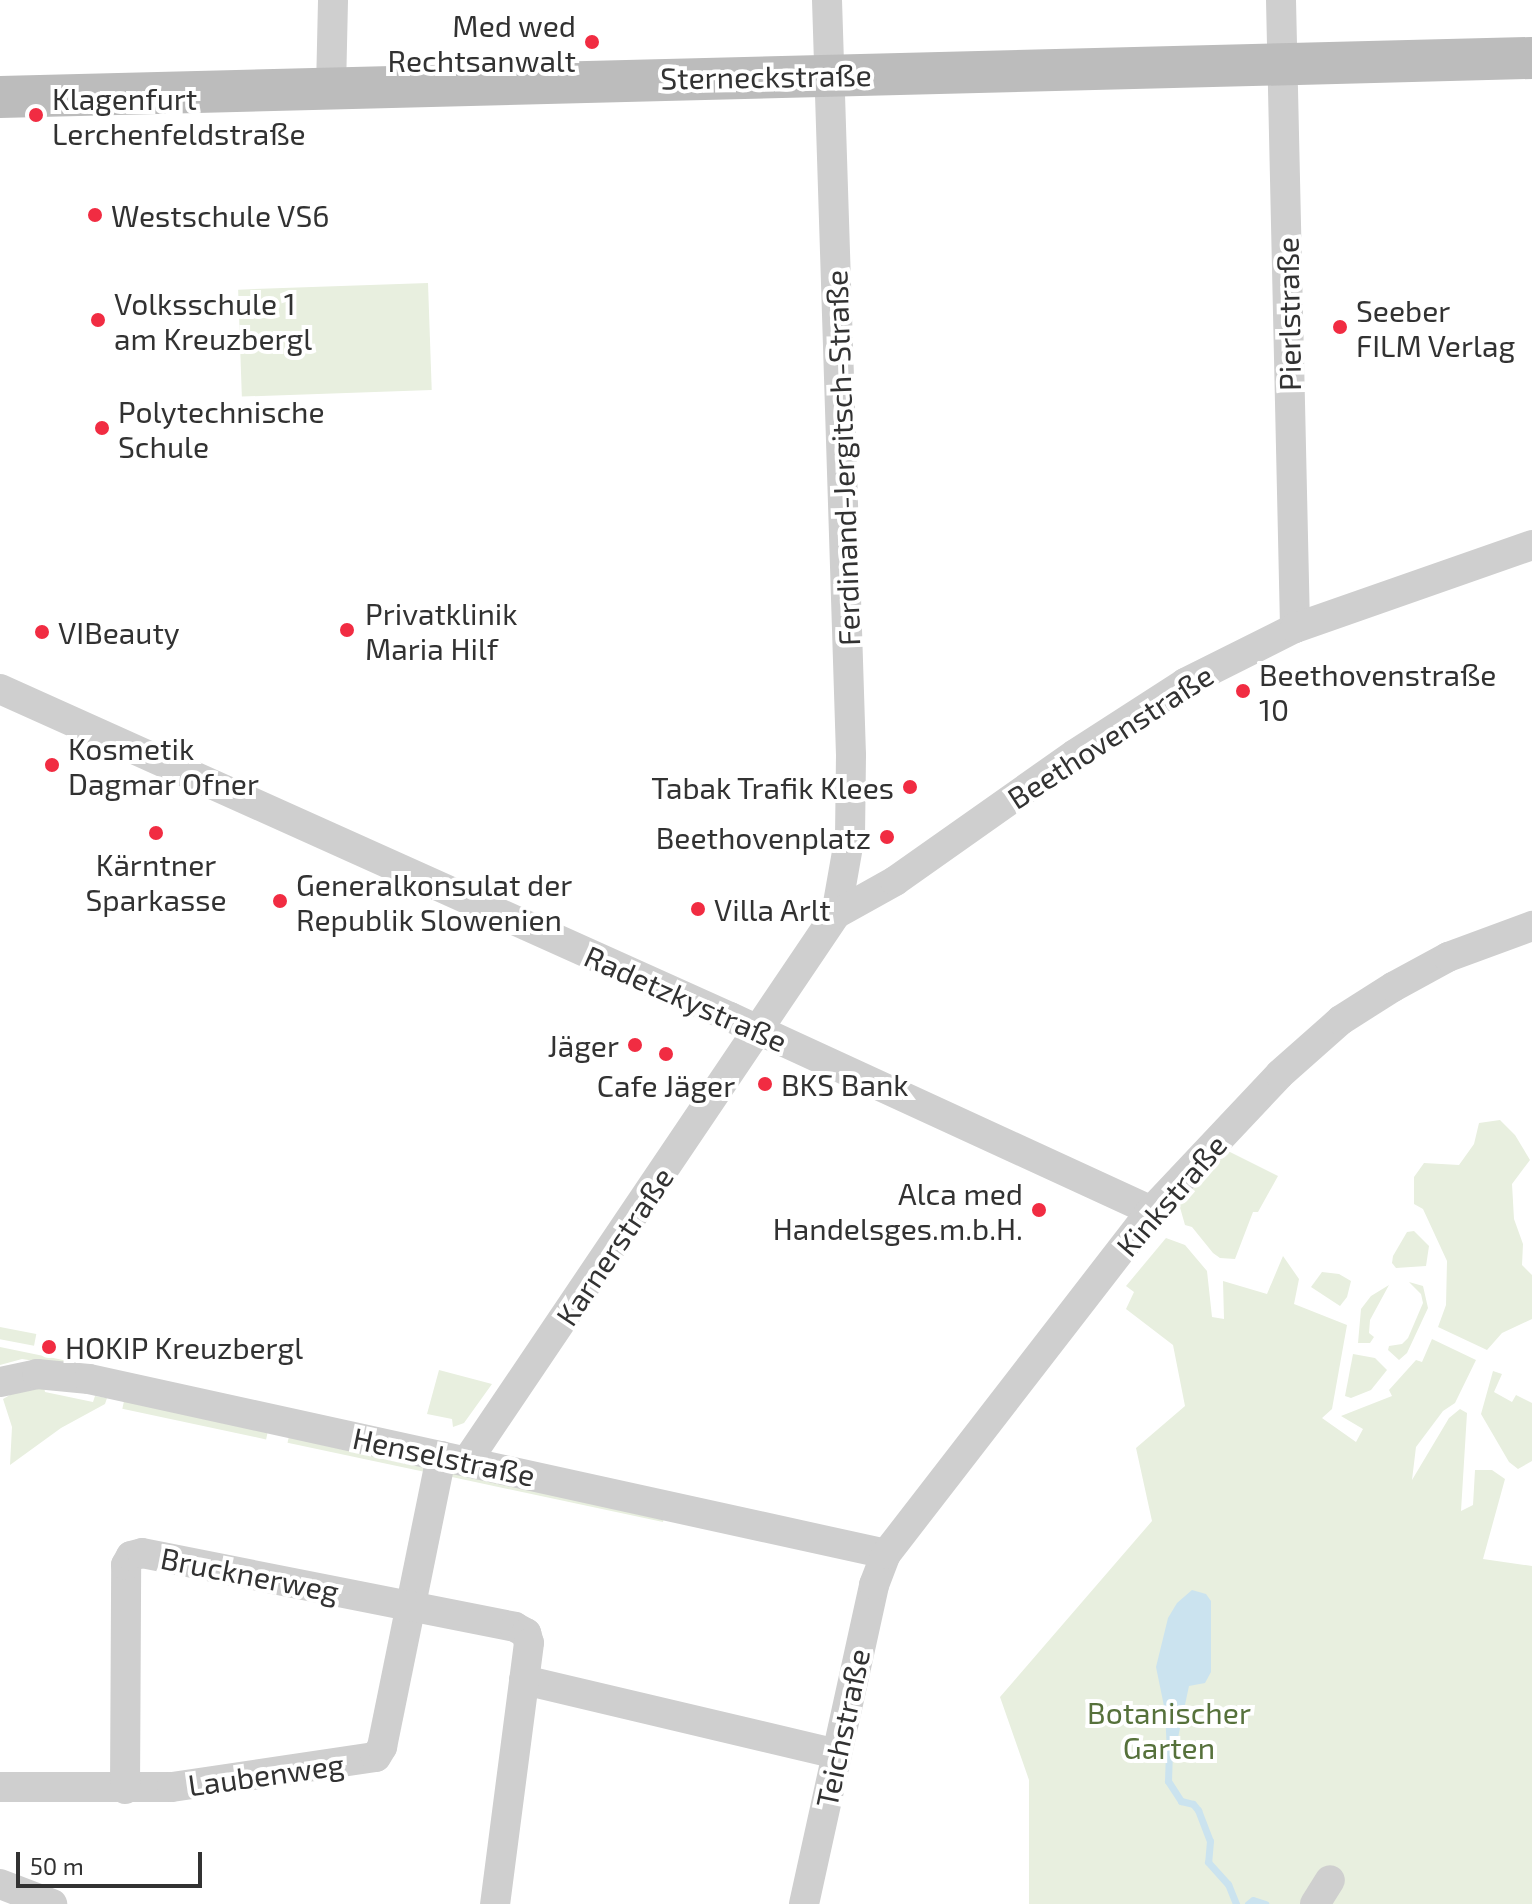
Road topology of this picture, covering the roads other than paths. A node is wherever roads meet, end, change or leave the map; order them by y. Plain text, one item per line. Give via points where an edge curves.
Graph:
1 (333, 0) edge
2 (827, 0) edge
3 (1281, 0) edge
4 (1532, 58) edge
5 (1282, 64) junction
6 (829, 73) junction
7 (331, 89) junction
8 (0, 97) edge
9 (1532, 545) edge
10 (1295, 628) junction
11 (0, 689) edge
12 (836, 914) junction
13 (1532, 926) edge
14 (761, 1030) junction
15 (1151, 1211) junction
16 (0, 1382) edge
17 (454, 1459) junction
18 (886, 1554) junction
19 (410, 1605) junction
20 (524, 1680) junction
21 (836, 1754) junction
22 (0, 1787) edge
23 (125, 1789) junction
24 (0, 1884) edge
25 (52, 1904) edge
26 (495, 1904) edge
27 (804, 1904) edge

1 - 7 street
2 - 6 street, Ferdinand-Jergitsch-Straße
3 - 5 street, Pierlstraße
4 - 5 street, Sterneckstraße
5 - 6 street, Sterneckstraße
5 - 10 street, Pierlstraße
6 - 7 street, Sterneckstraße
6 - 12 street, Ferdinand-Jergitsch-Straße via 851,755 850,835
7 - 8 street, Sterneckstraße
9 - 10 street, Beethovenstraße
10 - 12 street, Beethovenstraße via 1132,715 895,881
11 - 14 street, Radetzkystraße
12 - 14 street, Beethovenstraße
13 - 15 street, Kinkstraße via 1448,957 1341,1020 1280,1074
14 - 15 street, Radetzkystraße
14 - 17 street, Karnerstraße
15 - 18 street, Kinkstraße
16 - 17 street, Henselstraße via 37,1374 89,1379
17 - 18 street, Henselstraße
17 - 19 street, Laubenweg
18 - 21 street, Teichstraße via 874,1585
19 - 20 street via 526,1633
19 - 23 street, Laubenweg via 376,1757
19 - 23 street, Brucknerweg via 142,1553 131,1556 126,1565
20 - 21 street
20 - 26 street
21 - 27 street, Teichstraße
22 - 23 street, Laubenweg
24 - 25 street

